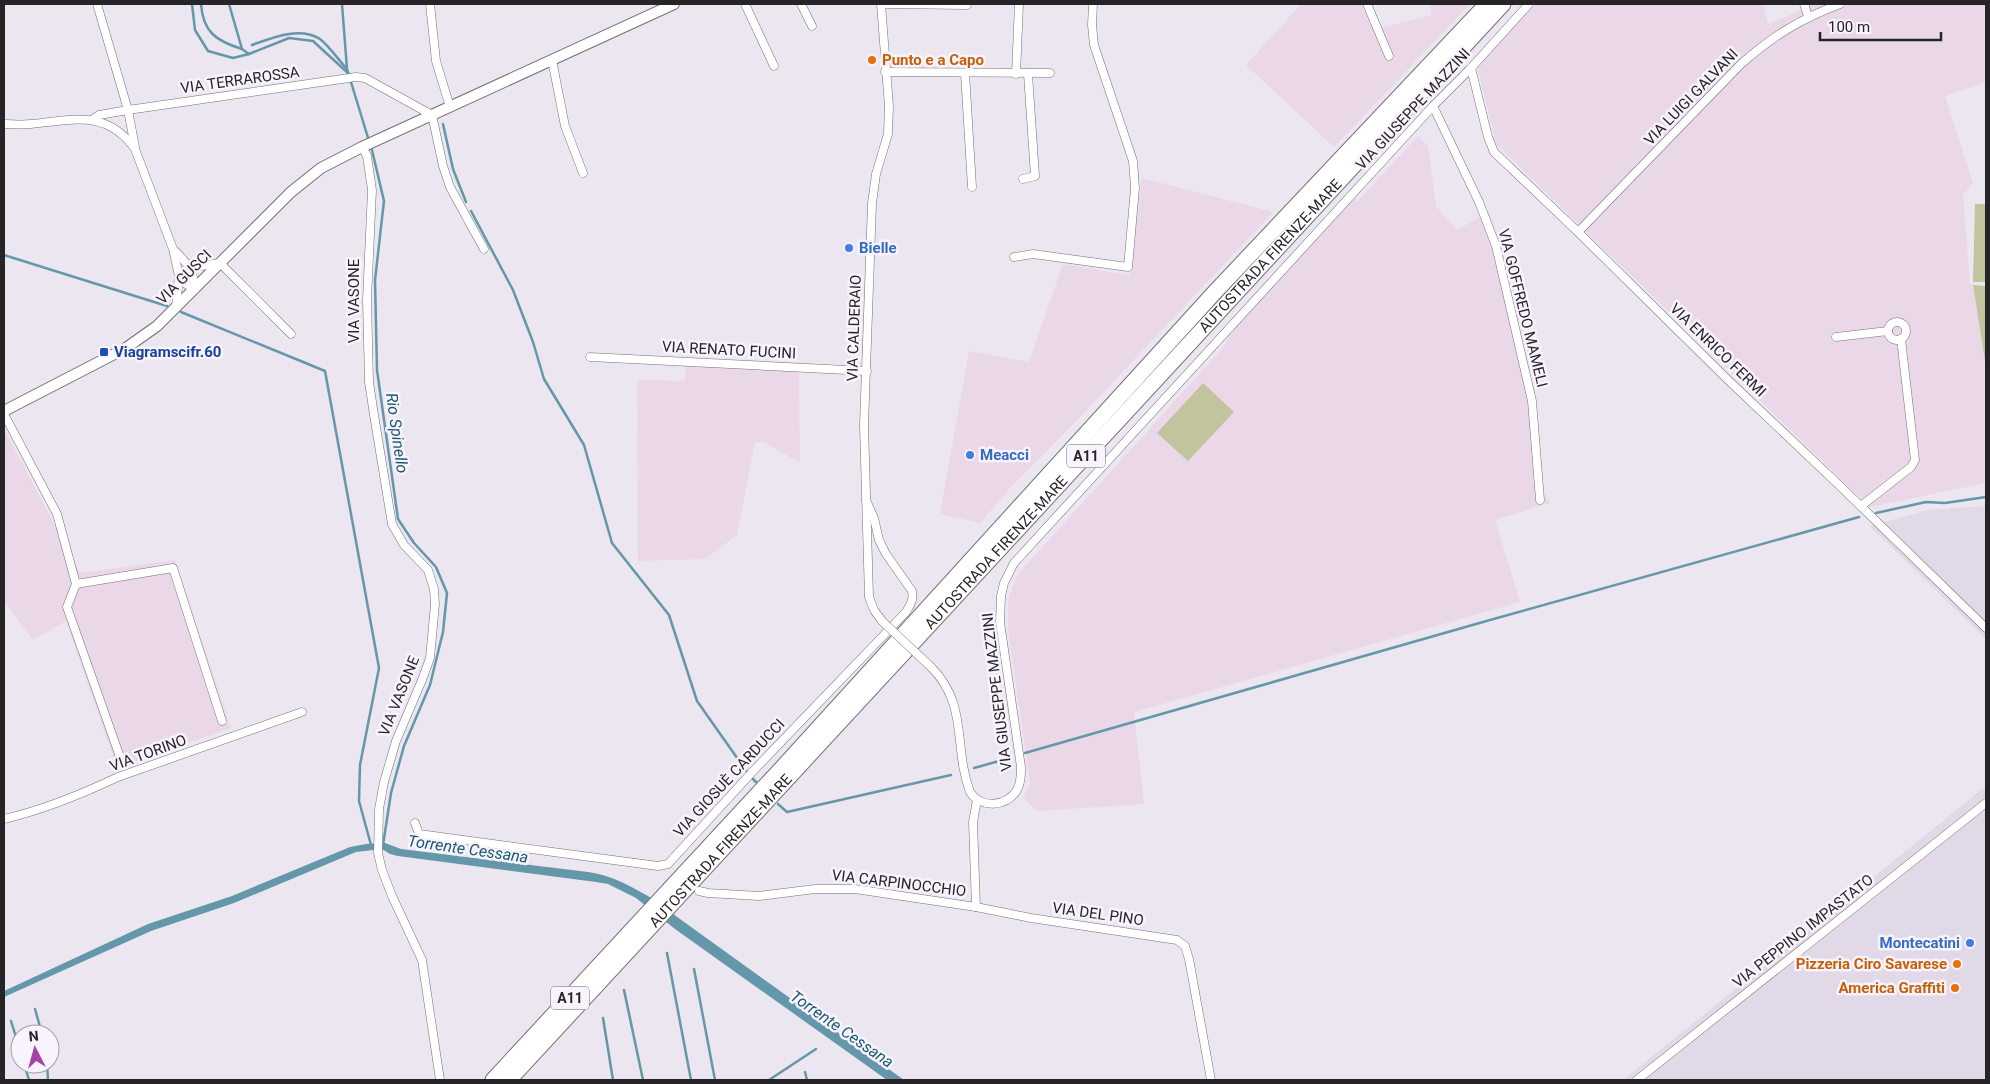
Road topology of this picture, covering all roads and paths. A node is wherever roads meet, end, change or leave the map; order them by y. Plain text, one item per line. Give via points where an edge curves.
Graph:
1 (97, 4) edge
2 (430, 4) edge
3 (674, 4) edge
4 (745, 4) edge
5 (801, 4) edge
6 (881, 4) edge
7 (887, 4) edge
8 (1019, 4) edge
9 (1092, 4) edge
10 (1367, 4) edge
11 (1487, 4) edge
12 (1503, 4) edge
13 (1529, 4) edge
14 (1804, 4) edge
15 (1840, 4) edge
16 (966, 5) dead end
17 (1808, 16) junction
18 (812, 26) dead end
19 (1389, 56) dead end
20 (552, 60) junction
21 (774, 66) dead end
22 (1471, 68) junction
23 (885, 72) junction
24 (965, 73) junction
25 (1050, 73) dead end
26 (1016, 74) junction
27 (1028, 74) junction
28 (1432, 106) junction
29 (450, 107) junction
30 (128, 110) junction
31 (432, 115) junction
32 (93, 119) junction
33 (4, 124) edge
34 (366, 145) junction
35 (135, 149) junction
36 (583, 173) dead end
37 (1023, 178) dead end
38 (972, 187) dead end
39 (1578, 232) junction
40 (173, 249) junction
41 (484, 249) dead end
42 (1014, 257) dead end
43 (188, 264) junction
44 (220, 264) junction
45 (179, 276) junction
46 (195, 289) junction
47 (176, 307) junction
48 (1888, 331) junction
49 (291, 334) dead end
50 (1836, 337) dead end
51 (1901, 339) junction
52 (590, 357) dead end
53 (866, 371) junction
54 (4, 413) edge
55 (866, 500) junction
56 (1540, 500) dead end
57 (1861, 506) junction
58 (76, 584) junction
59 (1986, 628) edge
60 (302, 712) dead end
61 (222, 721) dead end
62 (120, 757) dead end
63 (977, 800) junction
64 (1986, 803) edge
65 (4, 819) edge
66 (415, 823) dead end
67 (699, 891) dead end
68 (663, 904) junction
69 (976, 907) junction
70 (651, 918) junction
71 (440, 1080) edge
72 (494, 1080) edge
73 (509, 1080) edge
74 (1211, 1080) edge
75 (1637, 1080) edge

1 - 30 street
2 - 29 street via 436,62
3 - 20 street, VIA GUSCI
4 - 21 street
5 - 18 street
6 - 23 street, VIA CALDERAIO
7 - 16 street
8 - 26 street
9 - 42 street via 1094,45 1133,161 1135,188 1128,267 1033,254
10 - 19 street
11 - 68 highway, AUTOSTRADA FIRENZE-MARE / A11 via 1214,293
12 - 68 highway, AUTOSTRADA FIRENZE-MARE / A11
13 - 22 street, VIA GIUSEPPE MAZZINI
14 - 17 street
15 - 17 street, VIA LUIGI GALVANI
17 - 39 street, VIA LUIGI GALVANI via 1764,44 1741,64
20 - 29 street, VIA GUSCI
20 - 36 street via 565,126
22 - 28 street, VIA GIUSEPPE MAZZINI
22 - 39 street, VIA ENRICO FERMI via 1494,152
23 - 24 street
23 - 53 street, VIA CALDERAIO via 888,134 876,174 872,203
24 - 26 street
24 - 38 street
25 - 27 street
26 - 27 street
27 - 37 street via 1036,176
28 - 56 street, VIA GOFFREDO MAMELI via 1480,202 1496,246 1532,401
28 - 63 street, VIA GIUSEPPE MAZZINI via 1014,563 1000,596 1000,634 1021,779 1017,790 1002,802 989,804
29 - 31 street, VIA GUSCI
30 - 31 street, VIA TERRAROSSA via 356,77 371,81
30 - 32 street, VIA TERRAROSSA
30 - 35 street
31 - 34 street, VIA GUSCI
31 - 41 street via 450,187
32 - 33 street
32 - 35 street via 112,126
34 - 44 street, VIA GUSCI via 321,168 300,184
34 - 71 street, VIA VASONE via 372,190 367,300 369,382 392,524 404,545 428,570 435,604 430,658 396,741 384,782 379,808 378,853 392,896 422,960
35 - 40 street
39 - 57 street, VIA ENRICO FERMI
40 - 43 street
40 - 45 street
43 - 44 street
43 - 46 street
44 - 46 street, VIA GUSCI
44 - 49 street
45 - 46 street
45 - 47 street
46 - 47 street, VIA GUSCI
47 - 54 street, VIA GUSCI via 157,326 126,348
48 - 50 street
48 - 51 street via 1893,339
48 - 51 street via 1894,323 1902,324 1906,331
51 - 57 street via 1915,460 1911,467
52 - 53 street, VIA RENATO FUCINI
53 - 55 street, VIA CALDERAIO
54 - 58 street via 57,514
55 - 63 street, VIA CALDERAIO, bridge via 868,596 882,621 943,680 953,700 968,787
55 - 66 street, VIA GIOSUÈ CARDUCCI via 879,540 912,591 912,602 755,769 671,867 419,834
57 - 59 street, VIA ENRICO FERMI
58 - 61 street via 173,568
58 - 62 street via 67,607
60 - 65 street, VIA TORINO
63 - 69 street via 973,819
64 - 75 street, VIA PEPPINO IMPASTATO
67 - 69 street, VIA CARPINOCCHIO via 759,896 837,888
68 - 70 highway, AUTOSTRADA FIRENZE-MARE / A11
69 - 74 street, VIA DEL PINO via 1182,943 1189,959
70 - 72 highway, AUTOSTRADA FIRENZE-MARE / A11
70 - 73 highway, AUTOSTRADA FIRENZE-MARE / A11

